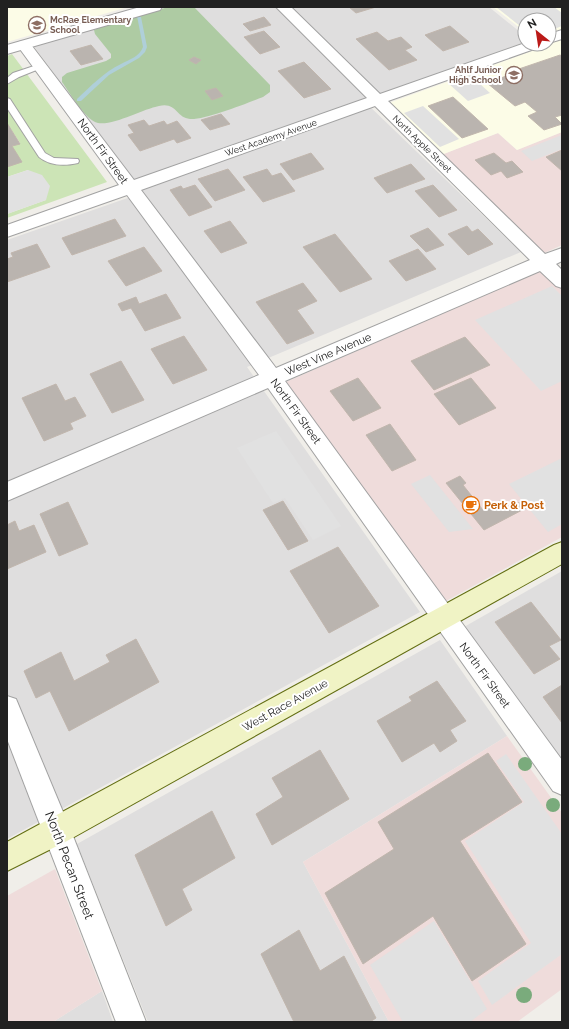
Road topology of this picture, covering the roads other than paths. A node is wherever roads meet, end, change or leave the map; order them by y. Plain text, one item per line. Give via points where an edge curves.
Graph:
1 (155, 7) edge
2 (283, 7) edge
3 (15, 48) edge
4 (517, 50) edge
5 (40, 67) junction
6 (7, 82) edge
7 (7, 100) edge
8 (377, 100) junction
9 (75, 161) dead end
10 (130, 187) junction
11 (7, 231) edge
12 (562, 254) edge
13 (543, 263) junction
14 (562, 281) edge
15 (272, 378) junction
16 (7, 492) edge
17 (562, 552) edge
18 (443, 618) junction
19 (7, 708) edge
20 (562, 782) edge
21 (57, 831) junction
22 (7, 857) edge
23 (131, 1022) edge

1 - 3 street
2 - 8 street, North Apple Street
3 - 5 street, North Fir Street
4 - 8 street, West Academy Avenue
5 - 6 lane via 16,75
5 - 10 street, North Fir Street
7 - 9 lane via 42,155 49,161 58,163
8 - 10 street, West Academy Avenue
8 - 13 street, North Apple Street
10 - 11 street, West Academy Avenue
10 - 15 street, North Fir Street
12 - 13 street, West Vine Avenue
13 - 14 street, North Apple Street
13 - 15 street, West Vine Avenue
15 - 16 street, West Vine Avenue
15 - 18 street, North Fir Street
17 - 18 main road, West Race Avenue
18 - 20 street, North Fir Street
18 - 21 main road, West Race Avenue
19 - 21 street, North Pecan Street
21 - 22 main road, West Race Avenue
21 - 23 street, North Pecan Street

